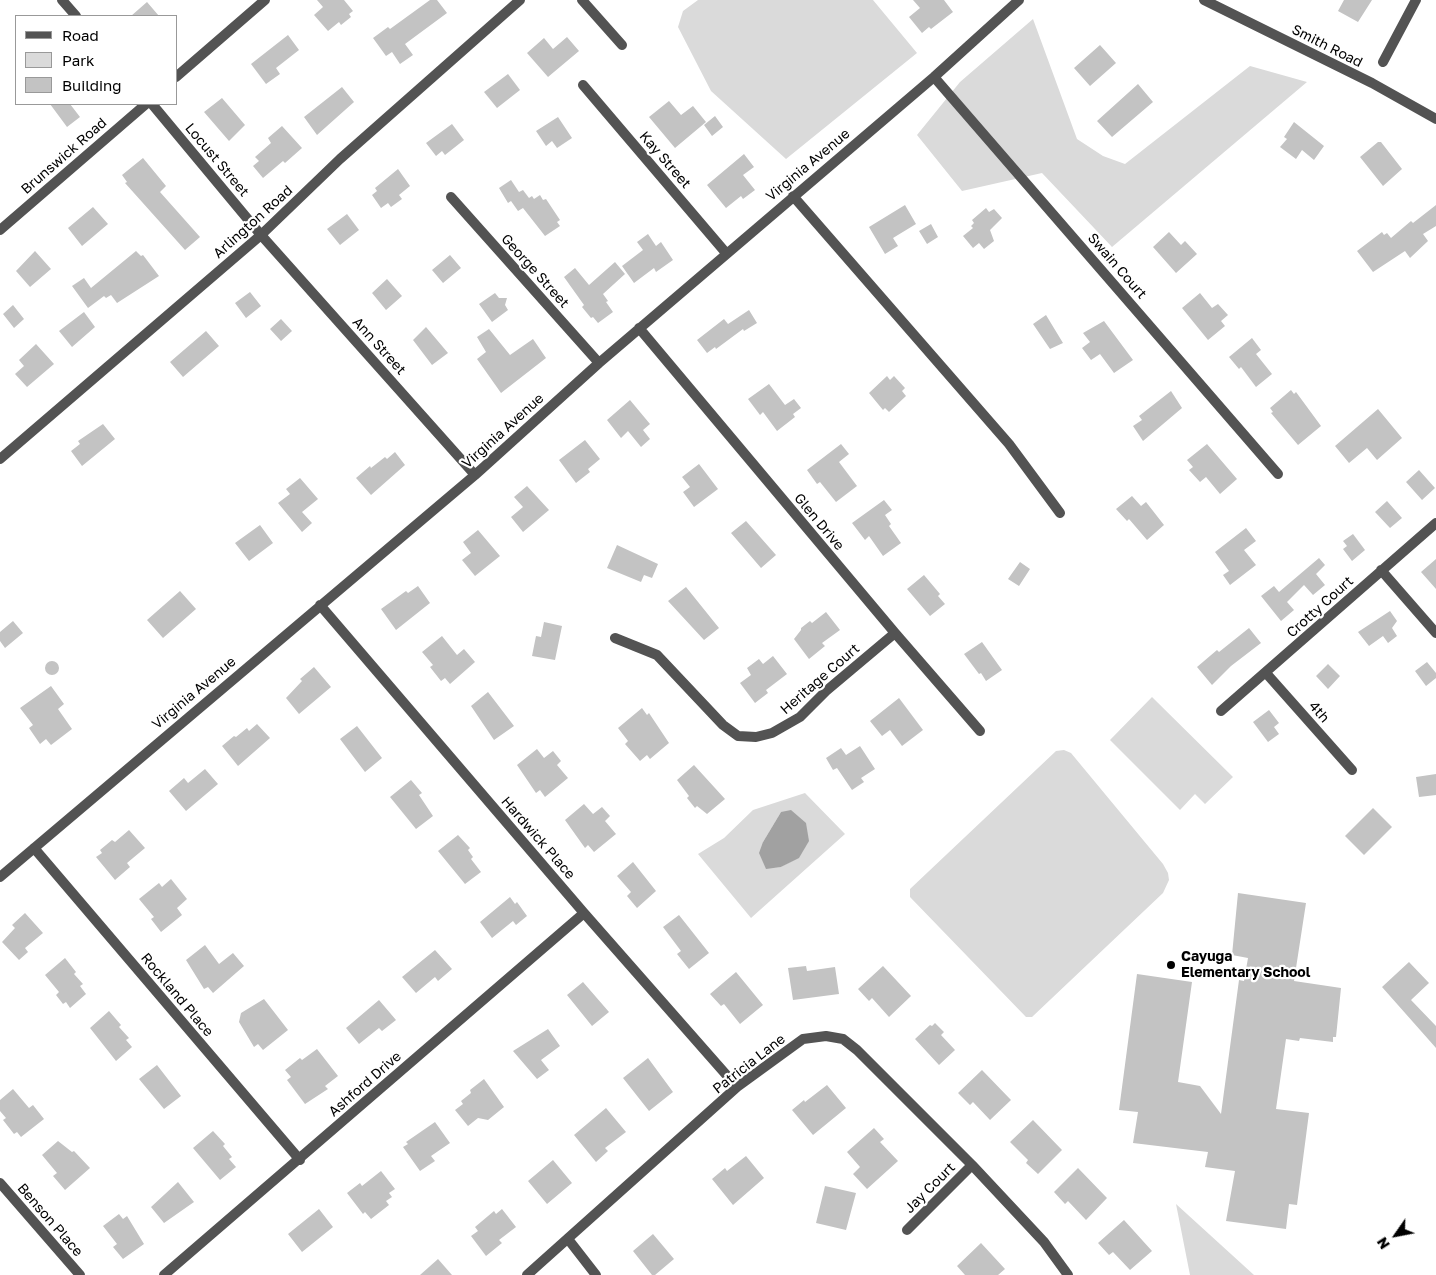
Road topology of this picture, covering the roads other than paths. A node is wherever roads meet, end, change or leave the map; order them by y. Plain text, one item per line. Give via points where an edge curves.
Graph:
1 (62, 0) edge
2 (265, 0) edge
3 (520, 0) edge
4 (582, 0) edge
5 (1018, 0) edge
6 (1204, 0) edge
7 (1416, 0) edge
8 (75, 15) edge
9 (622, 45) dead end
10 (1383, 62) dead end
11 (178, 75) edge
12 (934, 77) junction
13 (583, 85) dead end
14 (145, 105) edge
15 (153, 105) edge
16 (1436, 119) edge
17 (793, 196) junction
18 (451, 197) dead end
19 (0, 230) edge
20 (261, 235) junction
21 (726, 253) junction
22 (639, 328) junction
23 (599, 363) junction
24 (0, 459) edge
25 (1278, 474) dead end
26 (475, 475) junction
27 (1060, 513) dead end
28 (1436, 523) edge
29 (1381, 570) junction
30 (320, 604) junction
31 (895, 633) junction
32 (1436, 633) edge
33 (614, 638) dead end
34 (1266, 673) junction
35 (1221, 711) dead end
36 (980, 731) dead end
37 (1352, 770) dead end
38 (34, 848) junction
39 (0, 877) edge
40 (584, 912) junction
41 (737, 1087) junction
42 (300, 1160) junction
43 (972, 1166) junction
44 (0, 1183) edge
45 (907, 1230) dead end
46 (568, 1239) junction
47 (80, 1275) edge
48 (164, 1275) edge
49 (527, 1275) edge
50 (596, 1275) edge
51 (1068, 1275) edge

1 - 8 street
2 - 11 street
3 - 20 street, Arlington Road via 340,159
4 - 9 street
5 - 12 street, Virginia Avenue
6 - 16 street, Smith Road via 1372,83
7 - 10 street
12 - 17 street, Virginia Avenue
12 - 25 street, Swain Court
13 - 21 street, Kay Street
14 - 19 street, Brunswick Road
15 - 20 street, Locust Street
17 - 21 street, Virginia Avenue
17 - 27 street via 1008,444
18 - 23 street, George Street
20 - 24 street, Arlington Road
20 - 26 street, Ann Street
21 - 22 street, Virginia Avenue
22 - 23 street, Virginia Avenue
22 - 31 street, Glen Drive
23 - 26 street, Virginia Avenue
26 - 30 street, Virginia Avenue
28 - 29 street, Crotty Court
29 - 32 street
29 - 34 street, Crotty Court
30 - 38 street, Virginia Avenue
30 - 40 street, Hardwick Place
31 - 33 street, Heritage Court via 800,716 772,733 756,737 738,736 723,725 657,655
31 - 36 street, Glen Drive
34 - 35 street, Crotty Court
34 - 37 street, 4th
38 - 39 street, Virginia Avenue
38 - 42 street, Rockland Place
40 - 41 street, Hardwick Place
40 - 42 street, Ashford Drive
41 - 43 street, Patricia Lane via 803,1039 826,1036 843,1039
41 - 46 street, Patricia Lane
42 - 48 street, Ashford Drive
43 - 45 street, Jay Court
43 - 51 street, Patricia Lane via 1044,1242
44 - 47 street, Benson Place
46 - 49 street, Patricia Lane
46 - 50 street

